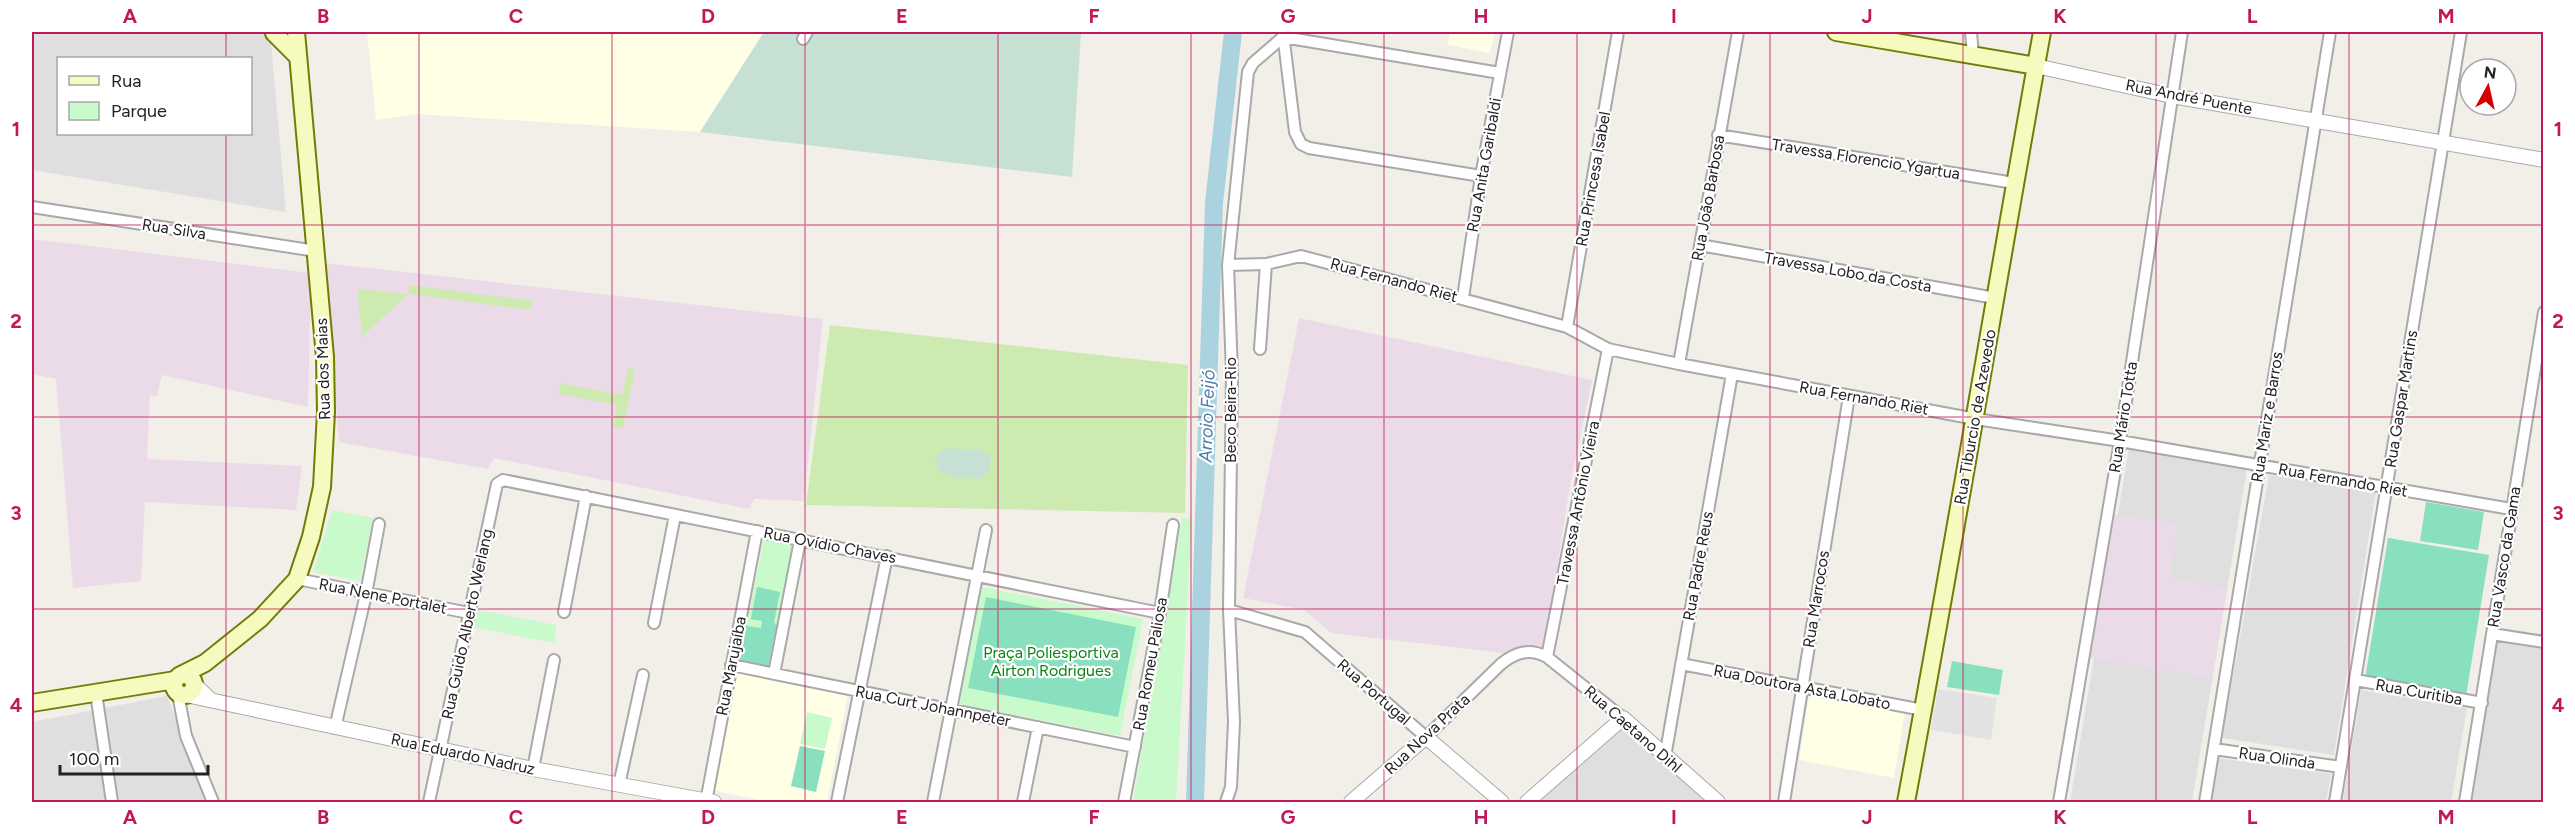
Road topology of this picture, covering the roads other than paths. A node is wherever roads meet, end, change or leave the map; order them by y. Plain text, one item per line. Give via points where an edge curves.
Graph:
1 (276, 32) edge
2 (296, 32) edge
3 (1508, 32) edge
4 (1618, 32) edge
5 (1738, 32) edge
6 (1836, 32) edge
7 (1971, 32) edge
8 (2042, 32) edge
9 (2182, 32) edge
10 (2330, 32) edge
11 (2461, 32) edge
12 (1283, 34) edge
13 (1973, 55) junction
14 (298, 57) junction
15 (2036, 66) junction
16 (1500, 73) junction
17 (2172, 96) junction
18 (2315, 120) junction
19 (1718, 135) junction
20 (2443, 142) junction
21 (2544, 160) edge
22 (1481, 176) junction
23 (2014, 183) junction
24 (32, 207) edge
25 (1700, 245) junction
26 (316, 251) junction
27 (1266, 264) junction
28 (1228, 265) junction
29 (1463, 298) junction
30 (1995, 298) junction
31 (2544, 312) edge
32 (1567, 327) junction
33 (1260, 349) dead end
34 (1608, 349) junction
35 (1679, 364) junction
36 (1732, 374) junction
37 (1849, 396) junction
38 (1976, 419) junction
39 (2120, 441) junction
40 (2259, 466) junction
41 (500, 481) joint
42 (2386, 487) junction
43 (586, 496) junction
44 (2511, 509) junction
45 (675, 515) junction
46 (379, 524) dead end
47 (1173, 525) dead end
48 (986, 530) dead end
49 (757, 531) junction
50 (800, 540) junction
51 (887, 556) junction
52 (978, 574) junction
53 (297, 579) junction
54 (366, 594) junction
55 (1229, 610) junction
56 (564, 612) dead end
57 (1160, 613) junction
58 (469, 614) junction
59 (654, 623) dead end
60 (2492, 634) junction
61 (2544, 642) edge
62 (1548, 657) junction
63 (554, 660) dead end
64 (1681, 664) junction
65 (731, 665) junction
66 (774, 674) junction
67 (644, 675) dead end
68 (2356, 680) junction
69 (183, 686) junction
70 (1802, 687) junction
71 (859, 691) junction
72 (96, 693) junction
73 (32, 703) edge
74 (2482, 703) junction
75 (950, 710) junction
76 (1923, 710) junction
77 (1623, 717) junction
78 (1038, 727) junction
79 (335, 728) junction
80 (1426, 737) junction
81 (1135, 747) junction
82 (441, 749) junction
83 (2214, 749) junction
84 (1665, 757) junction
85 (2341, 767) junction
86 (533, 768) junction
87 (619, 785) junction
88 (112, 802) edge
89 (213, 802) edge
90 (429, 802) edge
91 (709, 802) edge
92 (837, 802) edge
93 (933, 802) edge
94 (1023, 802) edge
95 (1124, 802) edge
96 (1226, 802) edge
97 (1352, 802) edge
98 (1502, 802) edge
99 (1527, 802) edge
100 (1718, 802) edge
101 (1784, 802) edge
102 (1906, 802) edge
103 (2059, 802) edge
104 (2205, 802) edge
105 (2335, 802) edge
106 (2465, 802) edge

1 - 14 main road
2 - 14 main road, Rua dos Maias
3 - 16 street, Rua Anita Garibaldi
4 - 32 street, Rua Princesa Isabel
5 - 19 street, Rua João Barbosa
6 - 13 main road, Rua André Puente
7 - 13 street
8 - 15 main road, Rua Tiburcio de Azevedo
9 - 17 street, Rua Mário Totta
10 - 18 street, Rua Mariz e Barros
11 - 20 street, Rua Gaspar Martins
12 - 16 street
12 - 22 street via 1295,132 1301,144
12 - 28 street, Beco Beira-Rio via 1248,72
13 - 15 main road, Rua André Puente
14 - 26 main road, Rua dos Maias
15 - 17 street, Rua André Puente
15 - 23 main road, Rua Tiburcio de Azevedo
16 - 22 street, Rua Anita Garibaldi
17 - 18 street, Rua André Puente
17 - 39 street, Rua Mário Totta
18 - 20 street, Rua André Puente
18 - 40 street, Rua Mariz e Barros
19 - 23 street, Travessa Florencio Ygartua
19 - 25 street, Rua João Barbosa
20 - 21 street, Rua André Puente
20 - 42 street, Rua Gaspar Martins
22 - 29 street, Rua Anita Garibaldi
23 - 30 main road, Rua Tiburcio de Azevedo
24 - 26 street, Rua Silva
25 - 30 street, Travessa Lobo da Costa
25 - 35 street, Rua João Barbosa
26 - 53 main road, Rua dos Maias via 326,412 322,487
27 - 28 street, Rua Fernando Riet
27 - 29 street, Rua Fernando Riet via 1301,256
27 - 33 street
28 - 55 street, Beco Beira-Rio via 1232,373
29 - 32 street, Rua Fernando Riet
30 - 38 main road, Rua Tiburcio de Azevedo
31 - 44 street, Rua Vasco da Gama
32 - 34 street, Rua Fernando Riet
34 - 35 street, Rua Fernando Riet
34 - 62 street, Travessa Antônio Vieira
35 - 36 street, Rua Fernando Riet
36 - 37 street, Rua Fernando Riet
36 - 64 street, Rua Padre Reus
37 - 38 street, Rua Fernando Riet
37 - 70 street, Rua Marrocos
38 - 39 street, Rua Fernando Riet
38 - 76 main road, Rua Tiburcio de Azevedo
39 - 40 street, Rua Fernando Riet
39 - 103 street, Rua Mário Totta
40 - 42 street, Rua Fernando Riet
40 - 83 street, Rua Mariz e Barros
41 - 43 street, Rua Ovídio Chaves
41 - 58 street, Rua Guido Alberto Werlang
42 - 44 street, Rua Fernando Riet
42 - 68 street, Rua Gaspar Martins
43 - 45 street, Rua Ovídio Chaves
43 - 56 street
44 - 60 street, Rua Vasco da Gama
45 - 49 street, Rua Ovídio Chaves
45 - 59 street
46 - 54 street
47 - 57 street, Rua Romeu Paliosa
48 - 52 street
49 - 50 street, Rua Ovídio Chaves
49 - 65 street, Rua Marujaíba
50 - 51 street, Rua Ovídio Chaves
50 - 66 street
51 - 52 street, Rua Ovídio Chaves
51 - 71 street
52 - 57 street, Rua Ovídio Chaves
52 - 75 street
53 - 54 street, Rua Nene Portalet
53 - 69 main road, Rua dos Maias via 260,619
54 - 58 street, Rua Nene Portalet
54 - 79 street
55 - 80 street, Rua Portugal via 1305,632
55 - 96 street, Beco Beira-Rio via 1234,722 1231,787
57 - 81 street, Rua Romeu Paliosa
58 - 82 street, Rua Guido Alberto Werlang
60 - 61 street
60 - 74 street, Rua Vasco da Gama
62 - 77 street, Rua Caetano Dihl
62 - 80 street, Rua Nova Prata via 1538,652 1513,654
63 - 86 street
64 - 70 street, Rua Doutora Asta Lobato
64 - 84 street, Rua Padre Reus
65 - 66 street, Rua Curt Johannpeter
65 - 91 street, Rua Marujaíba
66 - 71 street, Rua Curt Johannpeter
67 - 87 street
68 - 74 street, Rua Curitiba
68 - 85 street, Rua Gaspar Martins
69 - 72 main road
69 - 79 street, Rua Eduardo Nadruz via 212,701
69 - 89 street via 186,736
70 - 76 street, Rua Doutora Asta Lobato
70 - 101 street, Rua Marrocos
71 - 75 street, Rua Curt Johannpeter
71 - 92 street
72 - 73 main road
72 - 88 street
74 - 106 street, Rua Vasco da Gama
75 - 78 street, Rua Curt Johannpeter
75 - 93 street
76 - 102 main road, Rua Tiburcio de Azevedo
77 - 84 street, Rua Caetano Dihl
77 - 99 street
78 - 81 street, Rua Curt Johannpeter
78 - 94 street
79 - 82 street, Rua Eduardo Nadruz
80 - 97 street, Rua Nova Prata
80 - 98 street, Rua Portugal
81 - 95 street, Rua Romeu Paliosa
82 - 86 street, Rua Eduardo Nadruz
82 - 90 street, Rua Guido Alberto Werlang
83 - 85 street, Rua Olinda
83 - 104 street, Rua Mariz e Barros
84 - 100 street, Rua Caetano Dihl
85 - 105 street, Rua Gaspar Martins
86 - 87 street, Rua Eduardo Nadruz
87 - 91 street, Rua Eduardo Nadruz

